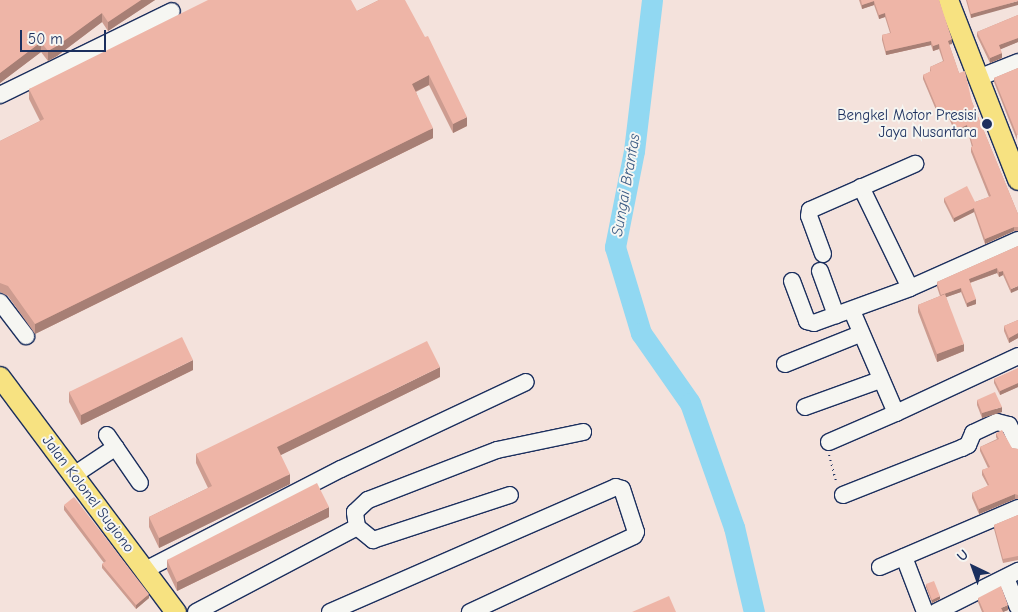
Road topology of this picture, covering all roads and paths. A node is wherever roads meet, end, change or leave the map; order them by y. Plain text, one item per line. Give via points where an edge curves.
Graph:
1 (948, 0) edge
2 (172, 11) dead end
3 (1018, 62) edge
4 (978, 78) junction
5 (0, 95) edge
6 (915, 164) dead end
7 (1018, 180) edge
8 (861, 187) junction
9 (1018, 240) edge
10 (823, 254) dead end
11 (820, 271) dead end
12 (792, 281) dead end
13 (910, 288) junction
14 (0, 302) edge
15 (844, 313) junction
16 (860, 334) junction
17 (26, 336) dead end
18 (1018, 356) edge
19 (785, 364) dead end
20 (0, 377) edge
21 (880, 380) junction
22 (526, 382) dead end
23 (805, 407) dead end
24 (896, 413) junction
25 (583, 432) dead end
26 (829, 442) joint
27 (1018, 445) edge
28 (74, 475) junction
29 (140, 483) dead end
30 (510, 495) dead end
31 (843, 496) joint
32 (1018, 508) edge
33 (357, 527) junction
34 (904, 557) junction
35 (880, 567) dead end
36 (145, 570) junction
37 (1012, 575) edge
38 (1018, 607) edge
39 (176, 612) edge
40 (196, 612) edge
41 (330, 612) edge
42 (470, 612) edge
43 (925, 612) edge
44 (936, 612) edge

1 - 4 main road
2 - 5 street
3 - 4 street
4 - 7 main road
6 - 8 street
8 - 10 street via 809,212
8 - 13 street
9 - 13 street
11 - 15 street
12 - 15 street via 807,322 814,323
13 - 15 street
14 - 17 street
15 - 16 street
16 - 19 street
16 - 21 street
18 - 24 street
20 - 28 main road, Jalan Kolonel Sugiono
21 - 23 street
21 - 24 street
22 - 36 street via 341,469
24 - 26 street
25 - 33 street via 497,450 368,500 355,512
26 - 31 path via 826,445
27 - 31 street via 1009,425 997,422 973,433 968,445
28 - 29 street via 112,441
28 - 36 main road, Jalan Kolonel Sugiono
30 - 33 street via 485,506 373,540
32 - 34 street
33 - 40 street
34 - 35 street
34 - 43 street
36 - 39 main road, Jalan Kolonel Sugiono
37 - 38 street
37 - 44 street
41 - 42 street via 616,487 622,489 636,532 634,536

